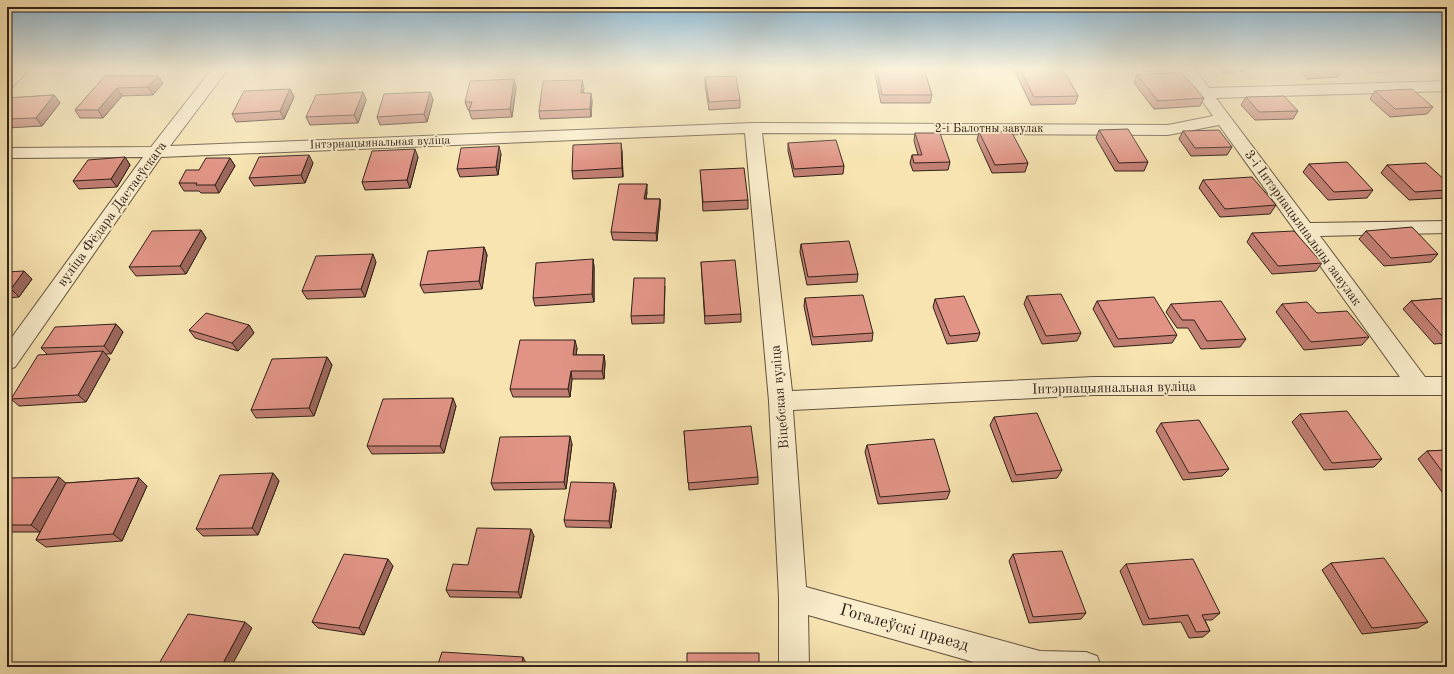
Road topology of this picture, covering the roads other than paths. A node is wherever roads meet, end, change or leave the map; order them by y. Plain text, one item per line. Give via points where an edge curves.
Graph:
1 (196, 100) edge
2 (1211, 100) edge
3 (1223, 119) junction
4 (753, 128) junction
5 (156, 152) junction
6 (7, 153) edge
7 (1447, 227) edge
8 (1305, 230) junction
9 (7, 361) edge
10 (1419, 386) junction
11 (1447, 386) edge
12 (781, 401) junction
13 (793, 597) junction
14 (794, 667) edge
15 (1086, 667) edge

1 - 5 street, вуліца Фёдара Дастаеўскага
2 - 3 street, 3-і Інтэрнацыянальны завулак
3 - 4 street, 2-і Балотны завулак via 1168,130
3 - 8 street, 3-і Інтэрнацыянальны завулак
4 - 5 street, Інтэрнацыянальная вуліца
4 - 12 street, Віцебская вуліца
5 - 6 street, Інтэрнацыянальная вуліца
5 - 9 street, вуліца Фёдара Дастаеўскага
7 - 8 street
8 - 10 street, 3-і Інтэрнацыянальны завулак
10 - 11 street, Інтэрнацыянальная вуліца
10 - 12 street, Інтэрнацыянальная вуліца via 1094,386
12 - 13 street, Віцебская вуліца
13 - 14 street, Віцебская вуліца
13 - 15 street, Гогалеўскі праезд via 1040,666

